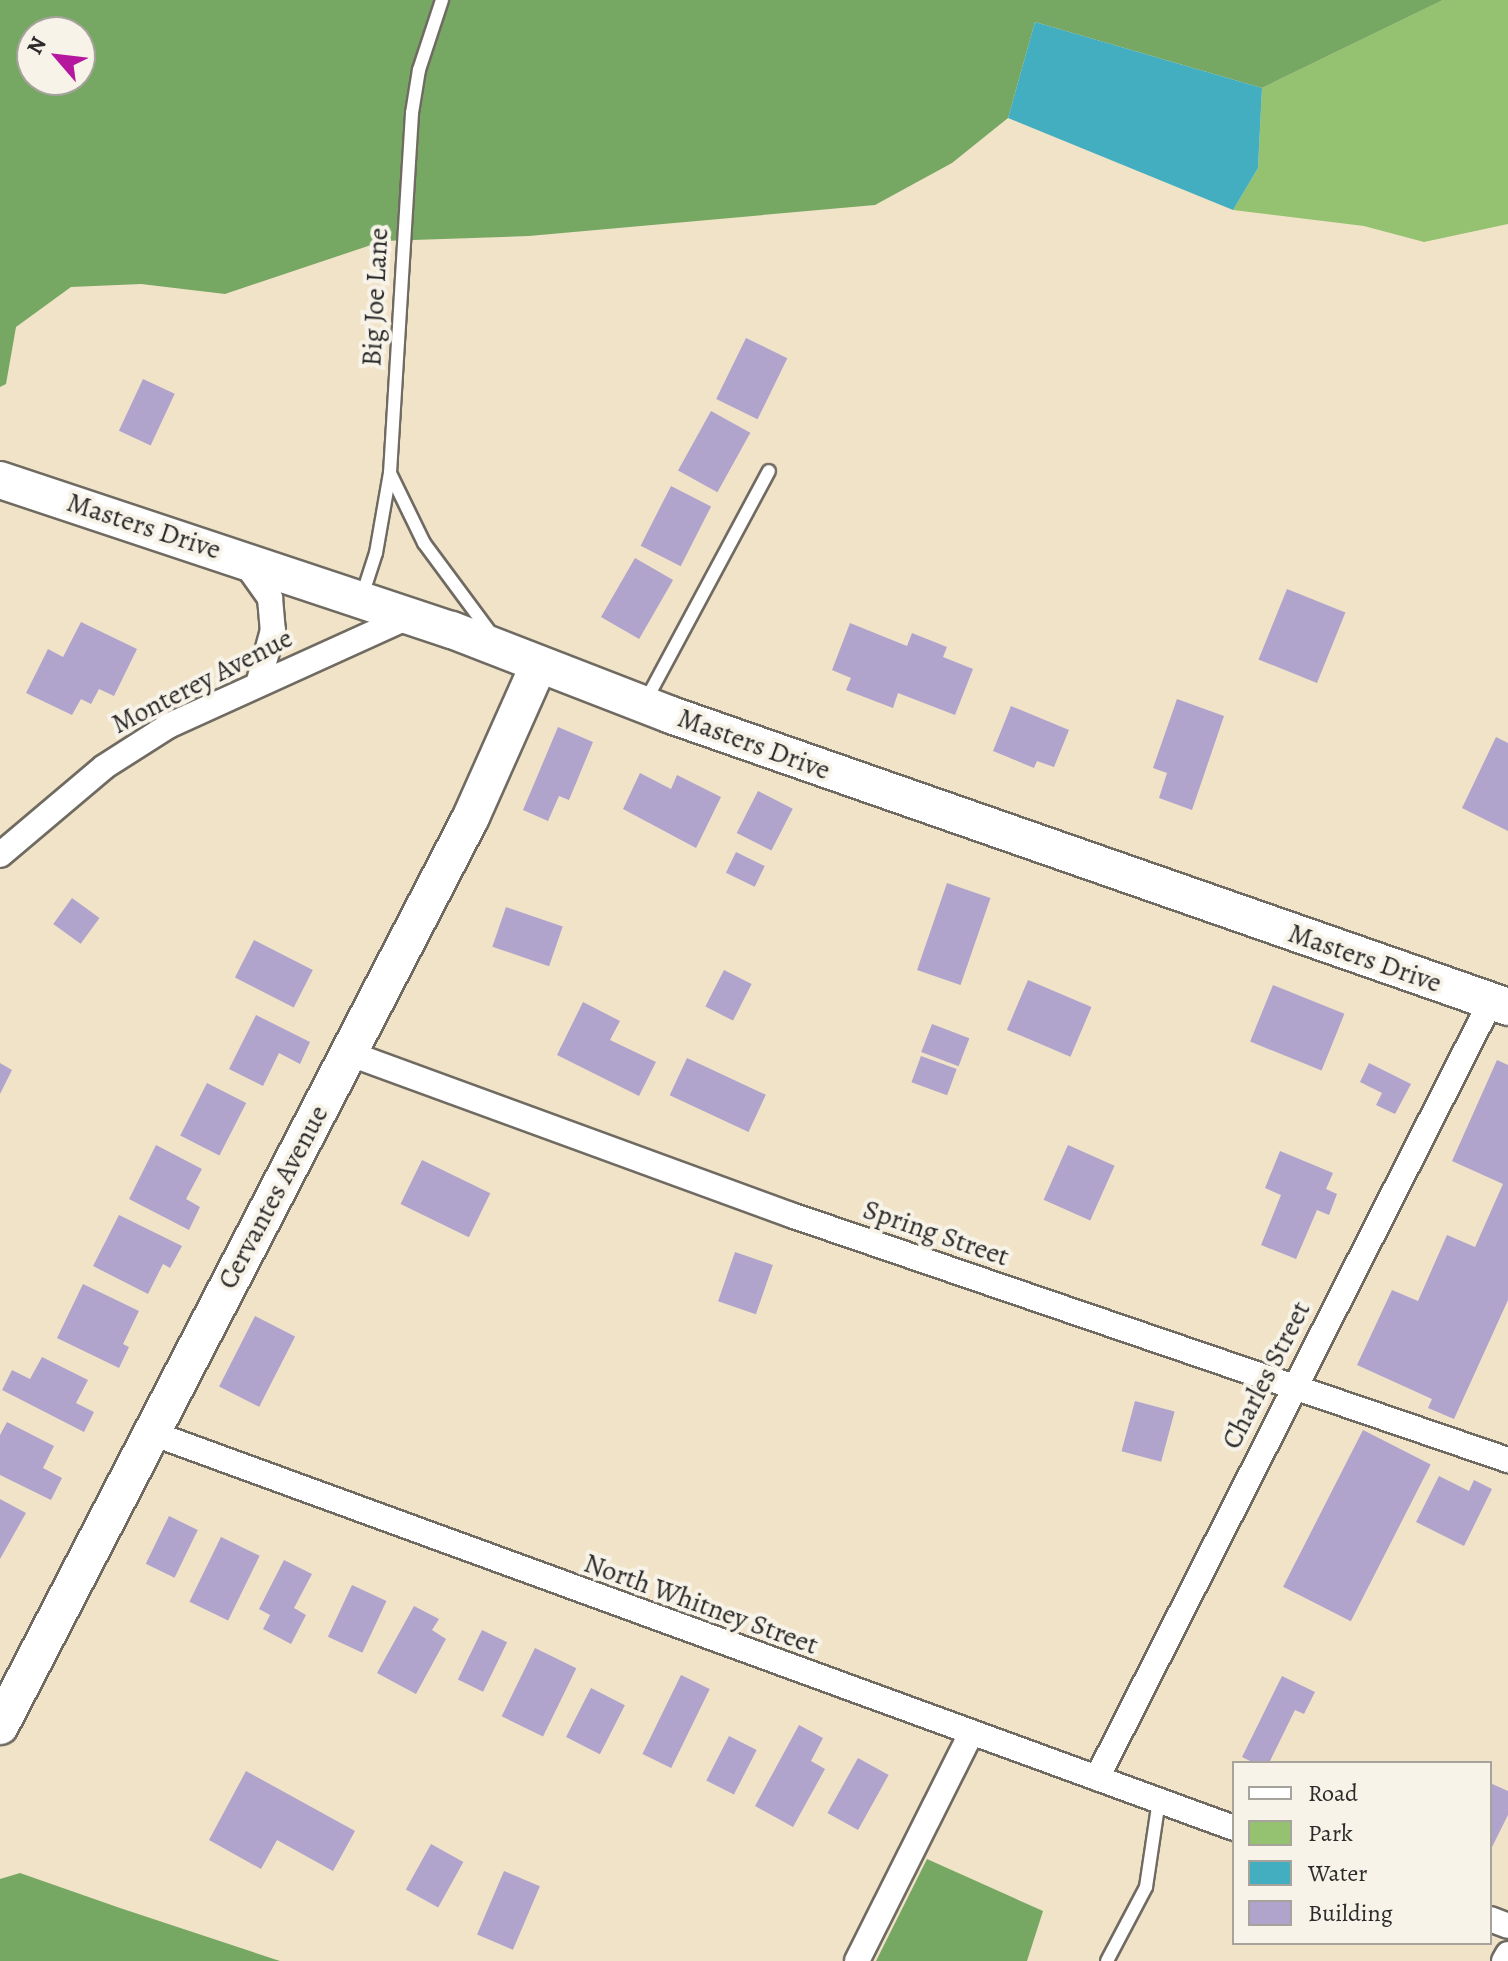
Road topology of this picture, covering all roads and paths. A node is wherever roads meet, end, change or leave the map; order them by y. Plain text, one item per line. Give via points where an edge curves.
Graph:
1 (442, 0) edge
2 (769, 471) dead end
3 (390, 473) junction
4 (0, 480) edge
5 (242, 558) junction
6 (361, 599) junction
7 (410, 616) junction
8 (504, 651) junction
9 (539, 664) junction
10 (259, 681) junction
11 (643, 704) junction
12 (0, 855) edge
13 (1499, 1004) edge
14 (348, 1053) junction
15 (1293, 1386) junction
16 (149, 1432) junction
17 (1508, 1460) edge
18 (0, 1726) edge
19 (971, 1733) junction
20 (1097, 1778) junction
21 (1159, 1800) junction
22 (1232, 1827) edge
23 (1508, 1954) edge
24 (857, 1961) edge
25 (1107, 1961) edge
26 (1504, 1961) edge

1 - 3 lane, Big Joe Lane via 419,70 412,113
2 - 11 lane
3 - 6 lane, Big Joe Lane via 376,553
3 - 8 lane via 424,543
4 - 5 street, Masters Drive
5 - 6 street, Masters Drive
5 - 10 street via 270,598 273,630
6 - 7 street, Masters Drive
7 - 8 street, Masters Drive
7 - 10 street, Monterey Avenue
8 - 9 street, Masters Drive
9 - 11 street, Masters Drive
9 - 14 street, Cervantes Avenue via 471,817
10 - 12 street, Monterey Avenue via 168,726 104,767
11 - 13 street, Masters Drive
13 - 15 street, Charles Street
14 - 15 street, Spring Street via 791,1215
14 - 16 street, Cervantes Avenue
15 - 17 street, Spring Street
15 - 20 street, Charles Street
16 - 18 street, Cervantes Avenue
16 - 19 street, North Whitney Street
19 - 20 street, North Whitney Street
19 - 24 street
20 - 21 street, North Whitney Street
21 - 22 street, North Whitney Street
21 - 25 lane via 1146,1887
23 - 26 street

